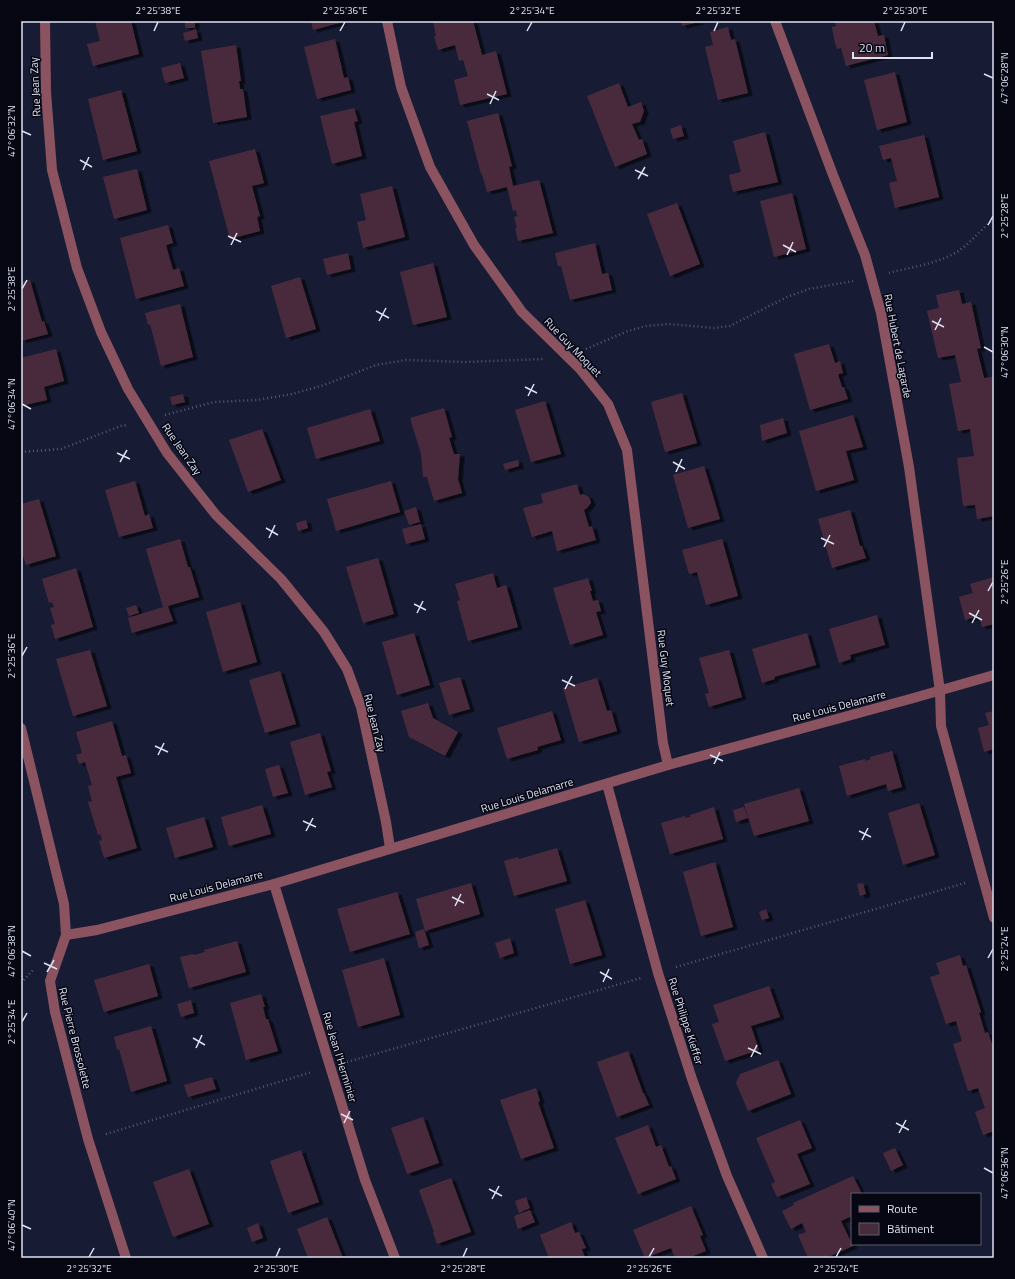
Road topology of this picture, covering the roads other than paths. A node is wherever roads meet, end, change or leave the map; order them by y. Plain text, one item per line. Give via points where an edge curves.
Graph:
1 (45, 21) edge
2 (388, 21) edge
3 (774, 21) edge
4 (994, 675) edge
5 (940, 691) junction
6 (21, 728) edge
7 (668, 765) junction
8 (607, 784) junction
9 (390, 848) junction
10 (274, 884) junction
11 (994, 918) edge
12 (66, 936) junction
13 (126, 1258) edge
14 (395, 1258) edge
15 (763, 1258) edge

1 - 9 street, Rue Jean Zay via 46,92 52,170 77,268 101,332 128,389 167,453 216,515 281,579 320,626 347,669 361,707
2 - 7 street, Rue Guy Moquet via 401,87 430,167 474,245 522,312 580,369 608,404 627,450 663,743
3 - 5 street, Rue Hubert de Lagarde via 865,254 881,313 909,467
4 - 5 street, Rue Louis Delamarre
5 - 7 street, Rue Louis Delamarre
5 - 11 street, Rue Hubert de Lagarde via 941,726
6 - 12 street, Rue Pierre Brossolette via 64,904
7 - 8 street, Rue Louis Delamarre
8 - 9 street, Rue Louis Delamarre
8 - 15 street, Rue Philippe Kieffer via 658,973 692,1079 727,1176
9 - 10 street, Rue Louis Delamarre
10 - 12 street, Rue Louis Delamarre
10 - 14 street, Rue Jean l'Herminier via 365,1180
12 - 13 street, Rue Pierre Brossolette via 50,981 55,1012 88,1139

